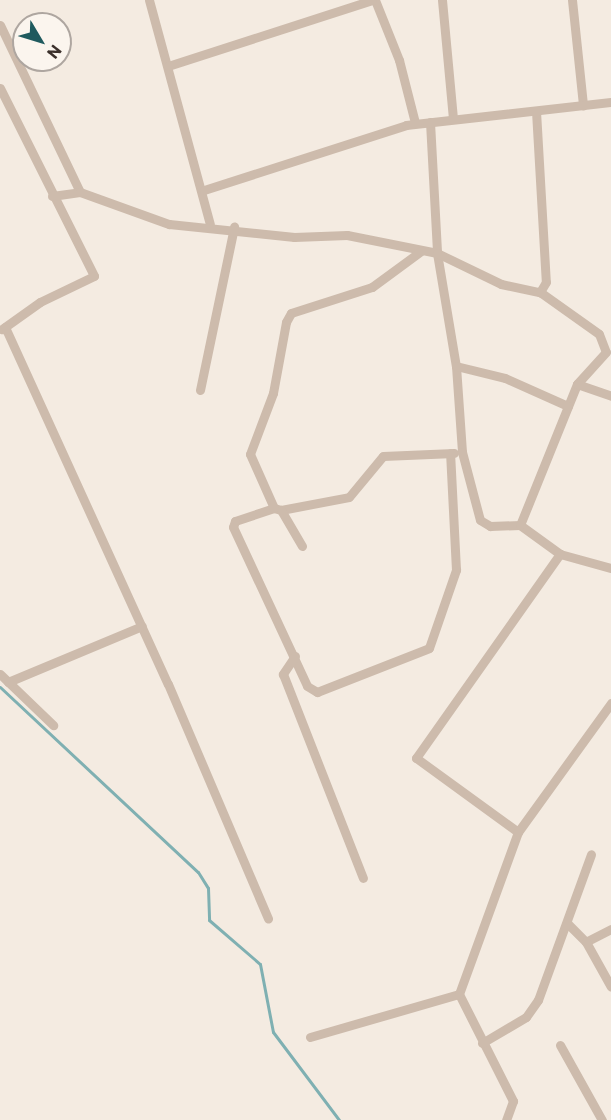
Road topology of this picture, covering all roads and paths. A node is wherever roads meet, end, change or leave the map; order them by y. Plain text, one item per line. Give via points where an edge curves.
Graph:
1 (149, 0) edge
2 (373, 0) edge
3 (442, 0) edge
4 (572, 0) edge
5 (0, 26) edge
6 (168, 66) junction
7 (0, 88) edge
8 (611, 102) edge
9 (583, 105) junction
10 (536, 111) junction
11 (453, 118) junction
12 (430, 122) junction
13 (415, 123) junction
14 (204, 190) junction
15 (77, 192) junction
16 (52, 196) junction
17 (210, 224) junction
18 (234, 227) junction
19 (421, 251) junction
20 (437, 253) junction
21 (540, 292) junction
22 (2, 329) edge
23 (456, 366) junction
24 (577, 384) junction
25 (200, 390) dead end
26 (611, 396) edge
27 (568, 406) junction
28 (462, 452) junction
29 (450, 453) junction
30 (278, 509) junction
31 (520, 525) junction
32 (302, 546) dead end
33 (560, 554) junction
34 (611, 568) edge
35 (142, 626) junction
36 (295, 656) junction
37 (0, 674) edge
38 (8, 682) junction
39 (611, 703) edge
40 (53, 725) dead end
41 (519, 832) junction
42 (591, 854) dead end
43 (363, 878) dead end
44 (268, 919) dead end
45 (567, 923) junction
46 (611, 929) edge
47 (586, 942) junction
48 (611, 987) edge
49 (459, 994) junction
50 (310, 1037) dead end
51 (482, 1043) junction
52 (560, 1045) dead end
53 (611, 1112) edge
54 (506, 1120) edge
55 (603, 1120) edge

1 - 6 street
2 - 6 street
2 - 13 street via 399,60
3 - 11 street
4 - 9 street
5 - 15 street
6 - 14 street
7 - 16 street
8 - 9 street
9 - 10 street
10 - 11 street
10 - 21 street via 546,282
11 - 12 street
12 - 13 street
12 - 20 street
13 - 14 street
14 - 17 street
15 - 16 street
15 - 17 street via 169,224
16 - 22 street via 94,276
17 - 18 street
18 - 19 street via 294,237 347,235
18 - 25 street
19 - 20 street
19 - 30 street via 372,287 291,313 273,393 250,447
20 - 21 street via 501,284
20 - 23 street
21 - 24 street via 607,343 606,352
22 - 35 street
23 - 27 street via 505,378
23 - 28 street
24 - 26 street
24 - 27 street
27 - 31 street via 541,485
28 - 29 street
28 - 31 street via 480,520 490,526
29 - 30 street via 383,456 349,496
29 - 36 street via 456,570 429,648 316,692 308,686
30 - 32 street
30 - 36 street via 235,521 233,527
31 - 33 street
33 - 34 street
33 - 41 street via 416,759
35 - 38 street
35 - 44 street
36 - 43 street via 283,674
37 - 38 street
38 - 40 street
39 - 41 street
41 - 49 street
42 - 45 street
45 - 47 street
45 - 51 street via 526,1017
46 - 47 street
47 - 48 street
49 - 50 street
49 - 51 street
51 - 54 street via 513,1101
52 - 55 street
53 - 55 street

